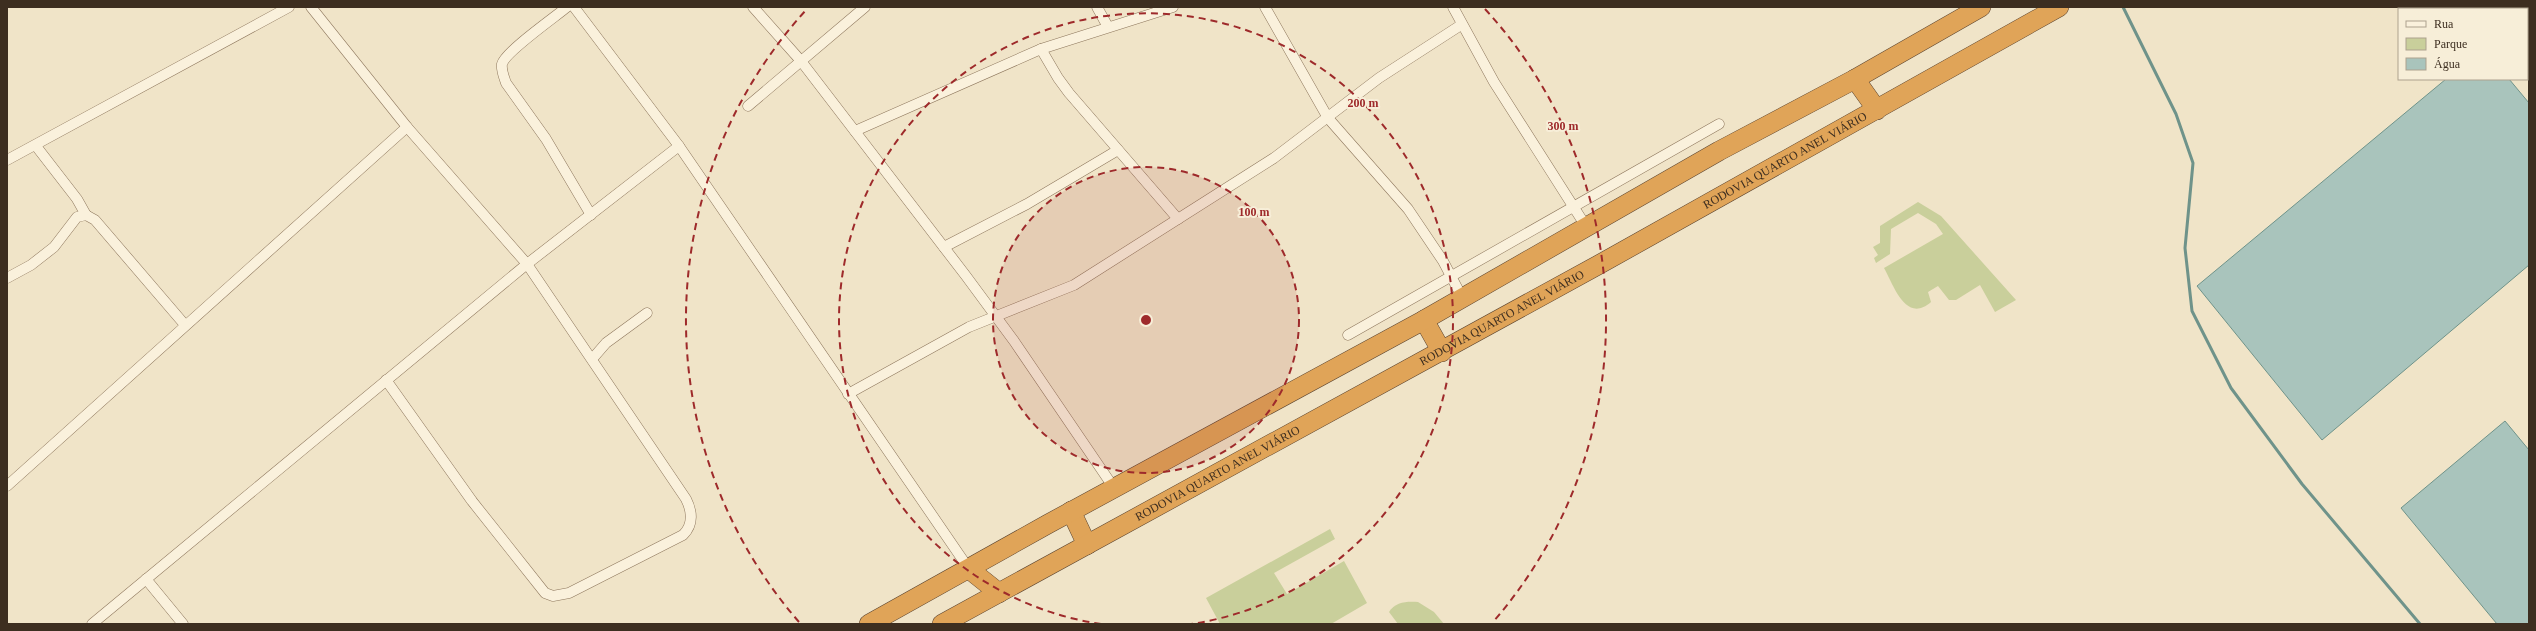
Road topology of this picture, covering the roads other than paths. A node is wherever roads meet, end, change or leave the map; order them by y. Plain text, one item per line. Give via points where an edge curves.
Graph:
1 (289, 7) edge
2 (311, 7) edge
3 (568, 7) edge
4 (574, 7) edge
5 (753, 7) edge
6 (865, 7) edge
7 (1097, 7) edge
8 (1173, 7) edge
9 (1265, 7) edge
10 (1453, 7) edge
11 (1981, 7) edge
12 (2059, 7) edge
13 (1461, 25) junction
14 (1108, 27) junction
15 (1041, 49) junction
16 (801, 61) junction
17 (1855, 79) junction
18 (748, 106) dead end
19 (1877, 110) junction
20 (1328, 118) junction
21 (1719, 124) dead end
22 (407, 127) junction
23 (855, 131) junction
24 (36, 146) junction
25 (679, 146) junction
26 (1118, 150) junction
27 (7, 160) edge
28 (1574, 207) junction
29 (591, 214) junction
30 (86, 215) junction
31 (1178, 219) junction
32 (1587, 228) junction
33 (944, 248) junction
34 (528, 264) junction
35 (1452, 276) junction
36 (7, 278) edge
37 (1463, 299) junction
38 (647, 313) dead end
39 (996, 316) junction
40 (1424, 320) junction
41 (185, 325) junction
42 (1348, 335) dead end
43 (1442, 352) junction
44 (593, 358) junction
45 (386, 380) junction
46 (848, 394) junction
47 (7, 486) edge
48 (1114, 488) junction
49 (1071, 511) junction
50 (1088, 546) junction
51 (969, 569) junction
52 (146, 580) junction
53 (999, 593) junction
54 (92, 624) edge
55 (183, 624) edge
56 (869, 624) edge
57 (942, 624) edge

1 - 24 street via 69,125
2 - 22 street
3 - 29 street via 511,52 502,64 502,73
4 - 25 street
5 - 16 street
6 - 16 street
7 - 14 street
8 - 14 street
9 - 20 street
10 - 13 street
11 - 17 highway
12 - 19 highway, RODOVIA QUARTO ANEL VIÁRIO
13 - 20 street via 1379,78
13 - 28 street via 1494,82
14 - 15 street
15 - 23 street
15 - 26 street via 1058,78
16 - 18 street
16 - 23 street
17 - 19 highway
17 - 32 highway via 1719,152
19 - 43 highway, RODOVIA QUARTO ANEL VIÁRIO
20 - 31 street via 1274,158
20 - 35 street via 1408,209
21 - 28 street
22 - 34 street
22 - 41 street
23 - 33 street
24 - 27 street
24 - 30 street via 77,199
25 - 29 street
25 - 46 street
26 - 31 street
26 - 33 street
28 - 32 street
28 - 35 street
29 - 34 street
30 - 36 street via 77,217 43,257
30 - 41 street via 94,220
31 - 39 street via 1074,285
32 - 37 highway
33 - 39 street
34 - 44 street
34 - 45 street
35 - 37 street
35 - 42 street
37 - 40 highway
38 - 44 street via 606,343
39 - 46 street via 930,347
39 - 48 street
40 - 43 highway
40 - 48 highway
41 - 47 street
43 - 50 highway, RODOVIA QUARTO ANEL VIÁRIO
44 - 45 street via 686,499 691,519 683,535 561,596 545,593 535,584
45 - 52 street
46 - 51 street
48 - 49 highway
49 - 50 highway
49 - 51 highway
50 - 53 highway, RODOVIA QUARTO ANEL VIÁRIO
51 - 53 highway
51 - 56 highway
52 - 54 street
52 - 55 street
53 - 57 highway, RODOVIA QUARTO ANEL VIÁRIO

